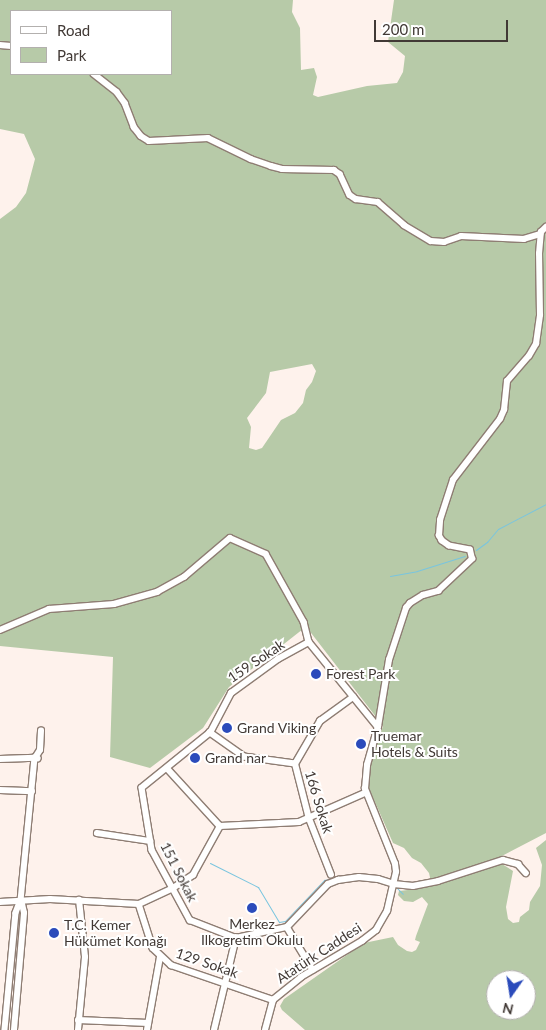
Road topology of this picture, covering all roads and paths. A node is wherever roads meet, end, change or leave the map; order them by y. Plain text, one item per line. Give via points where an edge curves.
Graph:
1 (95, 75) edge
2 (546, 227) edge
3 (540, 234) junction
4 (0, 630) edge
5 (309, 642) junction
6 (353, 697) junction
7 (378, 727) junction
8 (41, 732) dead end
9 (210, 733) junction
10 (0, 759) edge
11 (37, 759) junction
12 (294, 764) junction
13 (167, 768) junction
14 (0, 790) edge
15 (32, 791) junction
16 (365, 792) junction
17 (309, 819) junction
18 (220, 826) junction
19 (97, 833) dead end
20 (150, 841) junction
21 (526, 873) dead end
22 (331, 875) dead end
23 (394, 884) junction
24 (173, 888) junction
25 (21, 900) junction
26 (79, 900) junction
27 (0, 902) edge
28 (139, 904) junction
29 (287, 927) junction
30 (14, 937) junction
31 (21, 938) junction
32 (236, 938) junction
33 (160, 957) junction
34 (313, 970) junction
35 (224, 982) junction
36 (273, 1000) junction
37 (78, 1020) junction
38 (148, 1022) junction
39 (5, 1030) edge
40 (14, 1030) edge
41 (78, 1030) edge
42 (147, 1030) edge
43 (214, 1030) edge
44 (265, 1030) edge

1 - 3 street via 117,92 134,127 149,141 208,138 234,152 282,169 334,170 340,174 350,195 378,202 404,225 431,241 444,242 461,236 524,239
2 - 3 street
3 - 7 street, Atatürk Caddesi via 540,315 536,344 507,381 504,410 453,480 440,520 442,541 449,546 470,550 472,559 438,591 423,595 406,608 388,660
4 - 5 street via 50,610 114,604 157,592 184,577 230,538 266,554 304,622
5 - 6 street
5 - 9 street, 159 Sokak via 278,659 231,693
6 - 7 street
6 - 12 street, 166 Sokak via 320,721
7 - 16 street, Atatürk Caddesi via 367,765
8 - 11 street
9 - 12 street via 244,757
9 - 13 street
10 - 11 street
11 - 15 street
12 - 17 street, 166 Sokak
13 - 18 street
13 - 20 street, 151 Sokak via 142,788
14 - 15 street
15 - 25 street
16 - 17 street
16 - 23 street, Atatürk Caddesi via 395,864
17 - 18 street via 288,824
17 - 22 street, 166 Sokak
18 - 24 street via 193,875
19 - 20 street
20 - 24 street, 151 Sokak
21 - 23 street via 518,864 503,860 438,881 413,886
23 - 29 street via 359,877 328,884
23 - 34 street, Atatürk Caddesi via 387,911 376,930 362,942
24 - 28 street
24 - 32 street, 151 Sokak via 190,920
25 - 26 street
25 - 27 street
25 - 30 street
25 - 31 street via 24,914
26 - 28 street
26 - 37 street via 85,957
28 - 33 street, 129 Sokak via 152,948
29 - 32 street
29 - 34 street
30 - 31 street
30 - 39 street
31 - 40 street
32 - 35 street
33 - 35 street, 129 Sokak via 171,965
33 - 38 street
34 - 36 street, Atatürk Caddesi
35 - 36 street, 129 Sokak
35 - 43 street
36 - 44 street, Atatürk Caddesi
37 - 38 street
37 - 41 street
38 - 42 street

